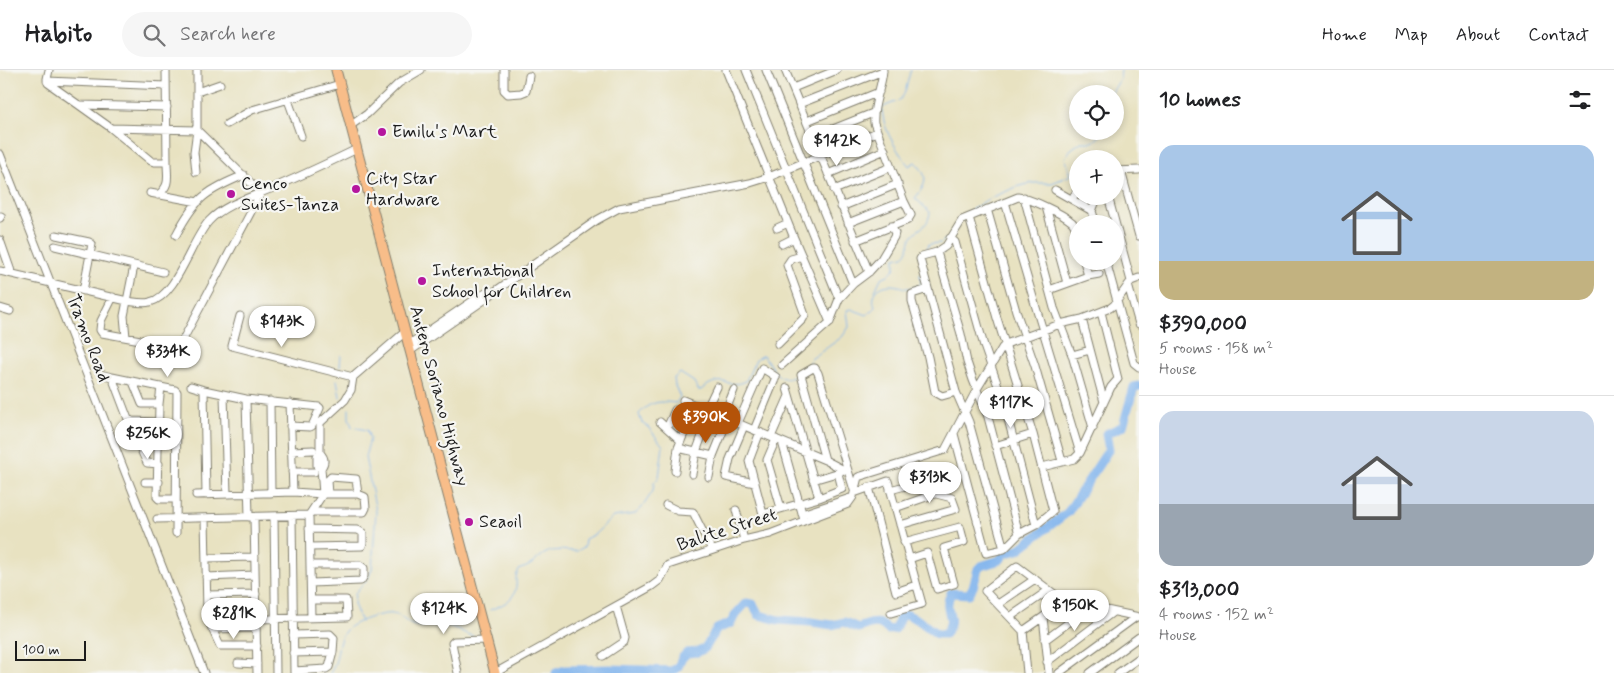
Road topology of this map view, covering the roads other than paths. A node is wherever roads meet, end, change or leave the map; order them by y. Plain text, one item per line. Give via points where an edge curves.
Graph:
1 (49, 70) edge
2 (166, 70) edge
3 (197, 70) edge
4 (336, 70) edge
5 (421, 70) edge
6 (504, 70) edge
7 (726, 70) edge
8 (746, 70) edge
9 (766, 70) edge
10 (785, 70) edge
11 (837, 70) edge
12 (883, 71) edge
13 (529, 76) dead end
14 (47, 82) junction
15 (220, 84) dead end
16 (340, 84) junction
17 (166, 86) junction
18 (793, 88) junction
19 (197, 92) junction
20 (879, 92) junction
21 (288, 100) junction
22 (800, 104) junction
23 (80, 105) junction
24 (167, 107) junction
25 (873, 114) junction
26 (806, 121) junction
27 (227, 124) dead end
28 (350, 126) junction
29 (111, 128) junction
30 (168, 130) junction
31 (197, 130) junction
32 (877, 132) junction
33 (301, 136) dead end
34 (813, 138) junction
35 (357, 149) junction
36 (885, 150) junction
37 (0, 154) edge
38 (820, 155) junction
39 (167, 162) junction
40 (803, 162) junction
41 (891, 167) junction
42 (786, 169) junction
43 (1139, 170) edge
44 (1124, 171) edge
45 (196, 172) dead end
46 (828, 174) junction
47 (244, 175) junction
48 (769, 177) junction
49 (898, 184) junction
50 (834, 190) junction
51 (1055, 190) dead end
52 (1124, 190) edge
53 (150, 193) dead end
54 (261, 193) junction
55 (158, 195) junction
56 (1024, 197) junction
57 (1069, 198) edge
58 (904, 201) junction
59 (198, 202) junction
60 (1006, 202) junction
61 (1081, 205) edge
62 (1094, 205) edge
63 (1110, 205) edge
64 (841, 207) junction
65 (1046, 208) junction
66 (987, 210) junction
67 (1092, 211) junction
68 (1093, 215) edge
69 (969, 217) junction
70 (1069, 221) edge
71 (788, 223) junction
72 (848, 223) junction
73 (891, 226) junction
74 (777, 228) dead end
75 (56, 235) dead end
76 (176, 235) dead end
77 (1139, 236) edge
78 (794, 238) junction
79 (950, 238) junction
80 (0, 240) edge
81 (855, 241) junction
82 (782, 244) dead end
83 (54, 246) dead end
84 (936, 252) junction
85 (90, 256) junction
86 (802, 256) junction
87 (134, 266) junction
88 (1086, 270) edge
89 (1108, 270) edge
90 (0, 271) edge
91 (163, 272) dead end
92 (869, 272) junction
93 (12, 274) junction
94 (1099, 274) dead end
95 (1088, 276) junction
96 (1139, 278) edge
97 (1067, 283) junction
98 (1130, 283) junction
99 (51, 284) junction
100 (852, 284) junction
101 (928, 289) junction
102 (1049, 290) junction
103 (84, 291) junction
104 (113, 297) junction
105 (839, 298) junction
106 (127, 300) junction
107 (1116, 302) junction
108 (0, 308) edge
109 (10, 311) dead end
110 (1101, 312) junction
111 (240, 316) dead end
112 (1082, 319) junction
113 (830, 322) junction
114 (1060, 324) junction
115 (1139, 324) edge
116 (1043, 331) junction
117 (404, 332) junction
118 (122, 337) junction
119 (1026, 337) junction
120 (778, 344) dead end
121 (1006, 344) junction
122 (409, 348) junction
123 (1090, 350) junction
124 (1072, 355) junction
125 (782, 366) dead end
126 (992, 366) junction
127 (1139, 367) edge
128 (354, 377) junction
129 (133, 382) junction
130 (192, 386) dead end
131 (717, 386) dead end
132 (161, 387) junction
133 (787, 388) dead end
134 (977, 389) junction
135 (204, 390) junction
136 (734, 390) dead end
137 (956, 392) junction
138 (224, 396) junction
139 (789, 396) junction
140 (246, 399) junction
141 (683, 400) dead end
142 (270, 401) junction
143 (1104, 402) junction
144 (290, 403) junction
145 (159, 404) junction
146 (696, 406) junction
147 (675, 410) dead end
148 (708, 411) junction
149 (964, 412) junction
150 (725, 418) junction
151 (159, 422) junction
152 (660, 422) dead end
153 (741, 424) junction
154 (290, 426) junction
155 (666, 428) junction
156 (1092, 428) junction
157 (757, 431) junction
158 (954, 434) junction
159 (1033, 434) junction
160 (159, 439) junction
161 (776, 439) junction
162 (1014, 440) junction
163 (679, 444) junction
164 (995, 446) junction
165 (313, 450) dead end
166 (291, 451) junction
167 (804, 451) junction
168 (696, 452) junction
169 (1080, 453) junction
170 (713, 456) junction
171 (825, 460) junction
172 (1062, 461) junction
173 (159, 464) junction
174 (1042, 467) junction
175 (847, 470) junction
176 (675, 471) dead end
177 (292, 472) junction
178 (314, 472) dead end
179 (838, 473) junction
180 (692, 474) dead end
181 (709, 477) dead end
182 (813, 480) junction
183 (145, 482) dead end
184 (159, 482) junction
185 (755, 483) junction
186 (870, 487) junction
187 (890, 490) junction
188 (293, 492) junction
189 (271, 493) junction
190 (853, 493) junction
191 (227, 494) junction
192 (248, 494) junction
193 (325, 494) junction
194 (358, 494) junction
195 (935, 494) junction
196 (196, 495) dead end
197 (206, 495) junction
198 (819, 498) junction
199 (176, 499) junction
200 (799, 503) junction
201 (666, 504) dead end
202 (781, 508) junction
203 (895, 508) junction
204 (736, 510) dead end
205 (310, 514) junction
206 (274, 516) junction
207 (292, 516) junction
208 (251, 517) junction
209 (803, 517) junction
210 (205, 518) junction
211 (157, 519) dead end
212 (176, 519) junction
213 (900, 525) junction
214 (1036, 525) junction
215 (309, 529) junction
216 (176, 533) dead end
217 (1020, 534) junction
218 (744, 540) junction
219 (904, 542) junction
220 (310, 547) junction
221 (1004, 548) junction
222 (712, 550) junction
223 (255, 557) junction
224 (206, 558) junction
225 (909, 559) junction
226 (310, 565) junction
227 (255, 575) junction
228 (206, 577) junction
229 (1035, 579) junction
230 (311, 583) junction
231 (916, 585) junction
232 (1049, 590) junction
233 (256, 594) junction
234 (206, 595) junction
235 (311, 600) junction
236 (1064, 601) junction
237 (998, 604) junction
238 (616, 606) junction
239 (1091, 606) junction
240 (256, 611) junction
241 (207, 612) junction
242 (1113, 612) junction
243 (891, 613) dead end
244 (1010, 617) junction
245 (1043, 617) junction
246 (1137, 617) edge
247 (311, 618) junction
248 (256, 619) junction
249 (275, 619) junction
250 (293, 619) junction
251 (256, 628) junction
252 (212, 629) junction
253 (1023, 632) junction
254 (293, 635) junction
255 (1139, 637) edge
256 (487, 640) junction
257 (1045, 640) junction
258 (257, 646) junction
259 (333, 652) junction
260 (294, 653) junction
261 (603, 656) dead end
262 (1139, 658) edge
263 (1047, 662) junction
264 (238, 663) dead end
265 (257, 664) junction
266 (294, 672) edge
267 (204, 673) edge
268 (257, 673) edge
269 (276, 673) edge
270 (458, 673) edge
271 (495, 673) edge
272 (1028, 673) edge
273 (1049, 673) edge
274 (1059, 673) edge
275 (1090, 673) edge
276 (1118, 673) edge

1 - 14 street
2 - 17 street
3 - 19 street
4 - 16 main road, Antero Soriano Highway
5 - 28 street via 395,87
6 - 13 street via 504,90 508,94 526,91
7 - 48 street
8 - 42 street
9 - 40 street
10 - 18 street
11 - 18 street
12 - 20 street
12 - 22 street
14 - 17 street
14 - 23 street
15 - 19 street
16 - 21 street
16 - 28 main road, Antero Soriano Highway
17 - 24 street
18 - 22 street
19 - 31 street
20 - 25 street
20 - 26 street
21 - 27 street via 246,113
21 - 33 street
22 - 26 street
23 - 24 street
23 - 29 street
24 - 30 street
25 - 32 street
25 - 34 street
26 - 34 street
28 - 35 main road, Antero Soriano Highway
29 - 30 street
29 - 39 street via 147,159
30 - 31 street
30 - 39 street
31 - 45 street
31 - 47 street
32 - 36 street
32 - 38 street
34 - 38 street
35 - 54 street
35 - 117 main road, Antero Soriano Highway
36 - 41 street
36 - 46 street
37 - 99 street, Tramo Road
38 - 40 street
38 - 46 street
39 - 55 street via 167,186
40 - 42 street
40 - 100 street
41 - 49 street
41 - 50 street
42 - 48 street
42 - 105 street
43 - 44 street
46 - 50 street
47 - 54 street
47 - 59 street via 213,188
48 - 71 street
48 - 122 street via 619,208 494,292 480,296
49 - 58 street
49 - 64 street
50 - 64 street
51 - 57 street
52 - 77 street
53 - 55 street
54 - 106 street via 228,207 209,221 177,277 160,297 146,303
54 - 118 street via 179,347
55 - 59 street
56 - 60 street
56 - 65 street
56 - 102 street
58 - 72 street
58 - 73 street via 911,217
59 - 76 street
60 - 66 street
60 - 116 street
61 - 67 street
62 - 67 street
63 - 98 street
64 - 72 street
65 - 70 street
65 - 97 street
66 - 69 street
66 - 119 street
67 - 68 street
69 - 79 street via 962,220
69 - 121 street
71 - 74 street
71 - 78 street
72 - 81 street
73 - 81 street
73 - 92 street via 894,237
75 - 85 street via 91,243
78 - 82 street
78 - 86 street
79 - 84 street via 946,246
79 - 126 street via 955,242
80 - 93 street
81 - 92 street
83 - 85 street
84 - 101 street via 920,259
84 - 134 street
85 - 87 street
85 - 103 street
86 - 113 street
86 - 120 street via 792,259 787,265 805,315
87 - 91 street
87 - 106 street
88 - 95 street
89 - 107 street
90 - 93 street
92 - 100 street
93 - 99 street
94 - 95 street
95 - 97 street
96 - 98 street
97 - 102 street
98 - 107 street
98 - 115 street
99 - 103 street
99 - 267 street, Tramo Road
100 - 105 street
101 - 137 street
101 - 137 street via 912,294 912,302 936,392 942,396
102 - 114 street
103 - 104 street
104 - 106 street
104 - 118 street via 100,330
105 - 113 street
106 - 118 street
107 - 110 street
107 - 127 street via 1134,363
108 - 109 street
110 - 112 street
110 - 143 street via 1118,379
111 - 128 street via 232,346
112 - 114 street
112 - 123 street
113 - 125 street
114 - 116 street
114 - 124 street
116 - 119 street
116 - 169 street
117 - 122 main road, Antero Soriano Highway
117 - 128 street
119 - 121 street
119 - 172 street
121 - 126 street
121 - 159 street
122 - 256 main road, Antero Soriano Highway
123 - 124 street
123 - 143 street
124 - 156 street
126 - 134 street
126 - 162 street
128 - 193 street via 345,400 320,422 320,453 316,461 321,468
129 - 132 street
129 - 145 street via 142,404
129 - 151 street via 108,376 128,419
130 - 135 street
131 - 148 street
132 - 145 street
132 - 199 street via 177,392
133 - 139 street
134 - 149 street
134 - 164 street
135 - 138 street
135 - 197 street
136 - 150 street
137 - 149 street
138 - 140 street
138 - 191 street
139 - 161 street
139 - 167 street
140 - 142 street
140 - 192 street
141 - 146 street
142 - 144 street
142 - 189 street
143 - 156 street
144 - 154 street
144 - 154 street via 320,408 312,426
145 - 151 street
146 - 148 street
146 - 163 street
147 - 155 street
148 - 150 street
148 - 168 street
149 - 158 street
149 - 221 street via 970,422
150 - 153 street
150 - 170 street
151 - 160 street
152 - 155 street
153 - 157 street
153 - 157 street via 762,368 776,377
153 - 185 street via 726,477
154 - 166 street
155 - 163 street
156 - 169 street
157 - 161 street
157 - 185 street via 748,461
158 - 190 street, Balite Street via 944,450 858,476
158 - 221 street via 986,553
159 - 162 street
159 - 174 street
160 - 173 street
160 - 173 street via 132,440 147,463
161 - 167 street
161 - 200 street
161 - 202 street via 767,460
162 - 164 street
162 - 214 street
163 - 168 street
163 - 176 street
164 - 217 street
165 - 166 street
166 - 177 street
167 - 171 street
167 - 182 street
168 - 170 street
168 - 180 street
169 - 172 street via 1074,459
170 - 181 street
171 - 175 street
171 - 175 street via 801,375 813,368 818,373
172 - 174 street
173 - 184 street
174 - 214 street via 1053,512
175 - 179 street
175 - 190 street
177 - 178 street
177 - 188 street
179 - 182 street
179 - 198 street, Balite Street via 842,489
182 - 198 street
183 - 184 street
184 - 199 street via 158,499
185 - 202 street, Balite Street via 764,514
186 - 187 street via 888,480
186 - 190 street
186 - 231 street via 896,592
187 - 195 street via 905,486
187 - 203 street
188 - 189 street
188 - 193 street
189 - 192 street
190 - 209 street, Balite Street via 848,504
191 - 192 street
191 - 197 street
192 - 208 street
193 - 194 street
193 - 194 street via 330,477 356,479
193 - 205 street
194 - 205 street via 365,497 364,512
195 - 203 street
195 - 213 street via 952,498 956,509
196 - 197 street
198 - 200 street, Balite Street
199 - 212 street
200 - 202 street, Balite Street
200 - 209 street
201 - 222 street via 678,511 693,512
203 - 213 street
204 - 218 street
205 - 207 street
205 - 215 street
206 - 207 street
206 - 208 street
206 - 249 street
207 - 250 street
208 - 210 street
208 - 223 street
209 - 218 street, Balite Street via 770,534
210 - 212 street
210 - 224 street
211 - 212 street
212 - 216 street
213 - 219 street
214 - 217 street
215 - 220 street
215 - 220 street via 358,530 363,533 362,546
217 - 221 street
218 - 222 street, Balite Street
219 - 225 street
219 - 225 street via 960,526 964,542 944,548 954,584 937,589 927,553
220 - 226 street
222 - 238 street, Balite Street via 668,565 657,583
223 - 224 street
223 - 227 street
224 - 228 street
225 - 231 street
226 - 230 street
226 - 230 street via 360,565 364,568 361,581
227 - 228 street
227 - 233 street
228 - 234 street
229 - 232 street
229 - 237 street
229 - 237 street via 1017,566 985,591
230 - 235 street
231 - 243 street via 922,604
232 - 236 street
232 - 244 street
233 - 234 street
233 - 240 street
234 - 241 street
235 - 247 street
235 - 247 street via 346,600 348,615 345,618
236 - 239 street
236 - 245 street
237 - 244 street
238 - 261 street via 624,642
238 - 271 street, Balite Street
239 - 242 street
239 - 257 street
240 - 241 street
240 - 248 street
241 - 252 street
242 - 246 street
242 - 263 street
244 - 253 street
245 - 253 street
245 - 257 street
246 - 274 street
247 - 250 street
248 - 249 street
248 - 251 street
249 - 250 street
249 - 269 street
250 - 254 street
251 - 252 street
251 - 258 street
252 - 258 street via 220,646
253 - 272 street
254 - 259 street via 330,634 334,638
254 - 260 street
255 - 275 street
256 - 270 street via 452,643
256 - 271 main road, Antero Soriano Highway
257 - 263 street
258 - 265 street
259 - 260 street
259 - 266 street via 326,669
260 - 266 street
262 - 276 street
263 - 273 street
264 - 265 street
265 - 268 street

